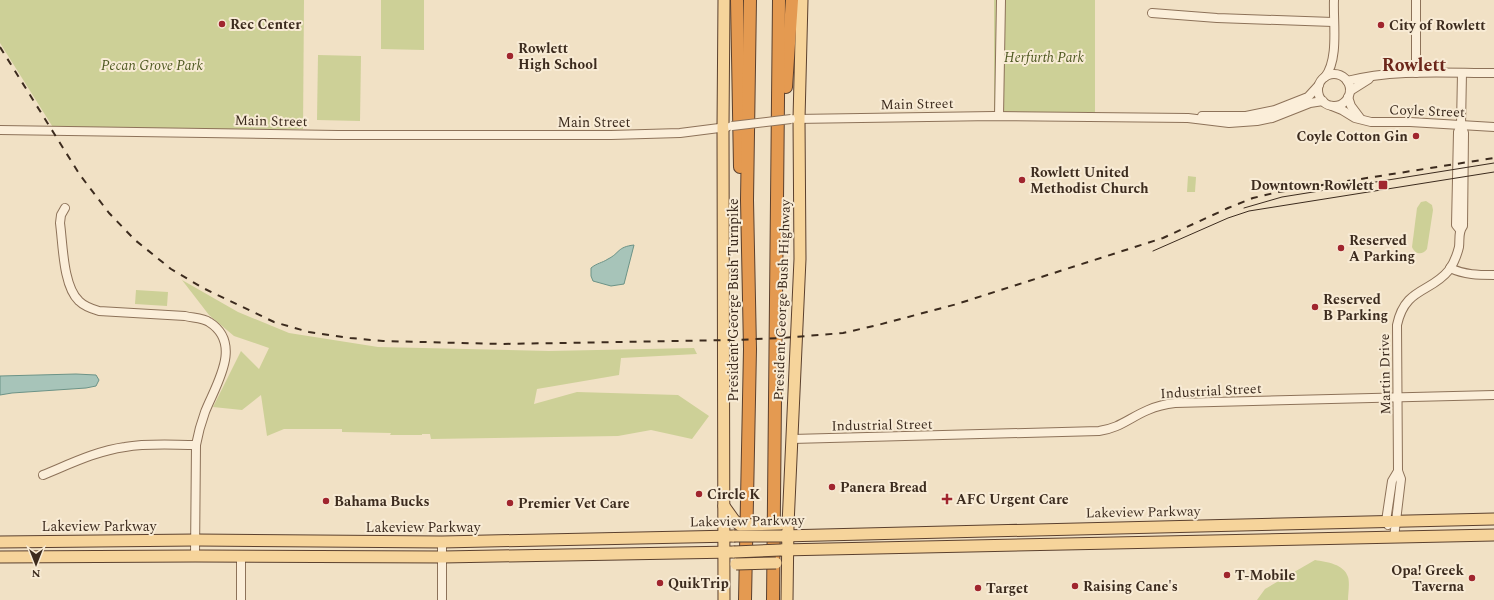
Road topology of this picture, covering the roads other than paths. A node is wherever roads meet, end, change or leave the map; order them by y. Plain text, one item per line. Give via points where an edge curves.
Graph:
1 (724, 0) edge
2 (737, 0) edge
3 (750, 0) edge
4 (779, 0) edge
5 (792, 0) edge
6 (802, 0) edge
7 (1001, 0) edge
8 (1334, 0) edge
9 (1416, 0) edge
10 (1152, 13) dead end
11 (1333, 22) junction
12 (1333, 47) junction
13 (1416, 73) junction
14 (1462, 73) junction
15 (1494, 73) edge
16 (1377, 76) junction
17 (1325, 77) junction
18 (1345, 79) junction
19 (1319, 85) junction
20 (1349, 94) junction
21 (1323, 101) junction
22 (1332, 106) junction
23 (999, 116) junction
24 (1188, 118) junction
25 (778, 119) junction
26 (795, 119) junction
27 (1360, 119) junction
28 (1461, 125) junction
29 (728, 127) junction
30 (1494, 127) edge
31 (0, 130) edge
32 (747, 200) junction
33 (65, 208) dead end
34 (1450, 268) junction
35 (1494, 275) edge
36 (1494, 395) edge
37 (1398, 397) junction
38 (792, 440) junction
39 (196, 445) junction
40 (43, 475) dead end
41 (724, 506) junction
42 (1494, 519) edge
43 (784, 520) junction
44 (1391, 521) junction
45 (1196, 526) junction
46 (1036, 529) junction
47 (953, 531) junction
48 (1494, 535) edge
49 (729, 536) junction
50 (785, 536) junction
51 (1394, 538) junction
52 (196, 540) junction
53 (583, 540) junction
54 (98, 541) junction
55 (0, 542) edge
56 (442, 542) junction
57 (1196, 542) junction
58 (1036, 545) junction
59 (910, 547) junction
60 (784, 550) junction
61 (729, 552) junction
62 (584, 555) junction
63 (54, 556) junction
64 (195, 556) junction
65 (241, 556) junction
66 (0, 557) edge
67 (443, 557) junction
68 (724, 584) junction
69 (787, 586) junction
70 (241, 600) edge
71 (442, 600) edge
72 (724, 600) edge
73 (745, 600) edge
74 (773, 600) edge
75 (787, 600) edge

1 - 29 main road
2 - 32 highway via 740,179
3 - 32 highway, President George Bush Turnpike
4 - 25 highway
5 - 25 highway via 784,102
6 - 26 main road, President George Bush Highway
7 - 23 street
8 - 11 street
9 - 13 street
10 - 11 street
11 - 12 street
12 - 17 street, Main Street via 1331,66
12 - 18 street via 1338,68
13 - 14 street
13 - 16 street
14 - 15 street
14 - 28 street, Martin Drive
16 - 18 street
16 - 20 street via 1365,81
17 - 18 street via 1333,74
17 - 19 street, Main Street
18 - 20 street
19 - 21 street via 1319,96
19 - 24 street, Main Street via 1308,97 1270,111 1246,116
20 - 22 street via 1341,104
20 - 27 street via 1351,106
21 - 22 street
21 - 24 street, Main Street via 1257,121 1224,122
22 - 27 street, Coyle Street
23 - 24 street, Main Street
23 - 26 street, Main Street
25 - 74 highway
26 - 29 street, Main Street, bridge
26 - 38 main road, President George Bush Highway via 800,259
27 - 28 street, Coyle Street via 1376,122
28 - 30 street, Coyle Street
28 - 34 street, Martin Drive via 1464,133 1463,226 1460,230 1458,250
29 - 31 street, Main Street via 680,133 611,135 338,135
29 - 41 main road
32 - 73 highway, President George Bush Turnpike via 750,349
33 - 39 street via 60,223 67,276 69,285 80,302 99,311 185,316 208,321 221,335 226,348 223,370 205,411
34 - 35 street via 1467,274
34 - 37 street, Martin Drive via 1404,306 1398,321 1397,333
36 - 37 street, Industrial Street
37 - 38 street, Industrial Street via 1168,404 1148,410 1118,426 1099,431
37 - 44 street, Martin Drive via 1398,471 1392,480
38 - 43 main road, President George Bush Highway
39 - 40 street via 124,447 93,454
39 - 52 street
41 - 43 main road, bridge via 740,525
41 - 49 main road
42 - 44 main road, Lakeview Parkway
43 - 50 main road, President George Bush Highway
44 - 45 main road, Lakeview Parkway
44 - 51 street, Martin Drive
45 - 46 main road, Lakeview Parkway
45 - 57 main road
46 - 47 main road, Lakeview Parkway
46 - 58 main road
47 - 50 main road, Lakeview Parkway
47 - 59 main road via 946,539 921,539
48 - 51 main road
49 - 50 main road, Lakeview Parkway, bridge
49 - 53 main road, Lakeview Parkway
49 - 61 main road
50 - 60 main road, President George Bush Highway
51 - 57 main road
52 - 54 main road, Lakeview Parkway
52 - 56 main road, Lakeview Parkway
52 - 64 street
53 - 56 main road, Lakeview Parkway
53 - 62 main road
54 - 55 main road, Lakeview Parkway
54 - 63 main road via 62,547
56 - 67 street
57 - 58 main road
58 - 59 main road
59 - 60 main road
60 - 61 main road, bridge
60 - 69 main road, President George Bush Highway
61 - 62 main road
61 - 68 main road
62 - 67 main road
63 - 64 main road
63 - 66 main road
64 - 65 main road
65 - 67 main road
65 - 70 street
67 - 71 street
68 - 69 main road, bridge via 730,568 736,564 776,563 784,569
68 - 72 main road
69 - 75 main road, President George Bush Highway

